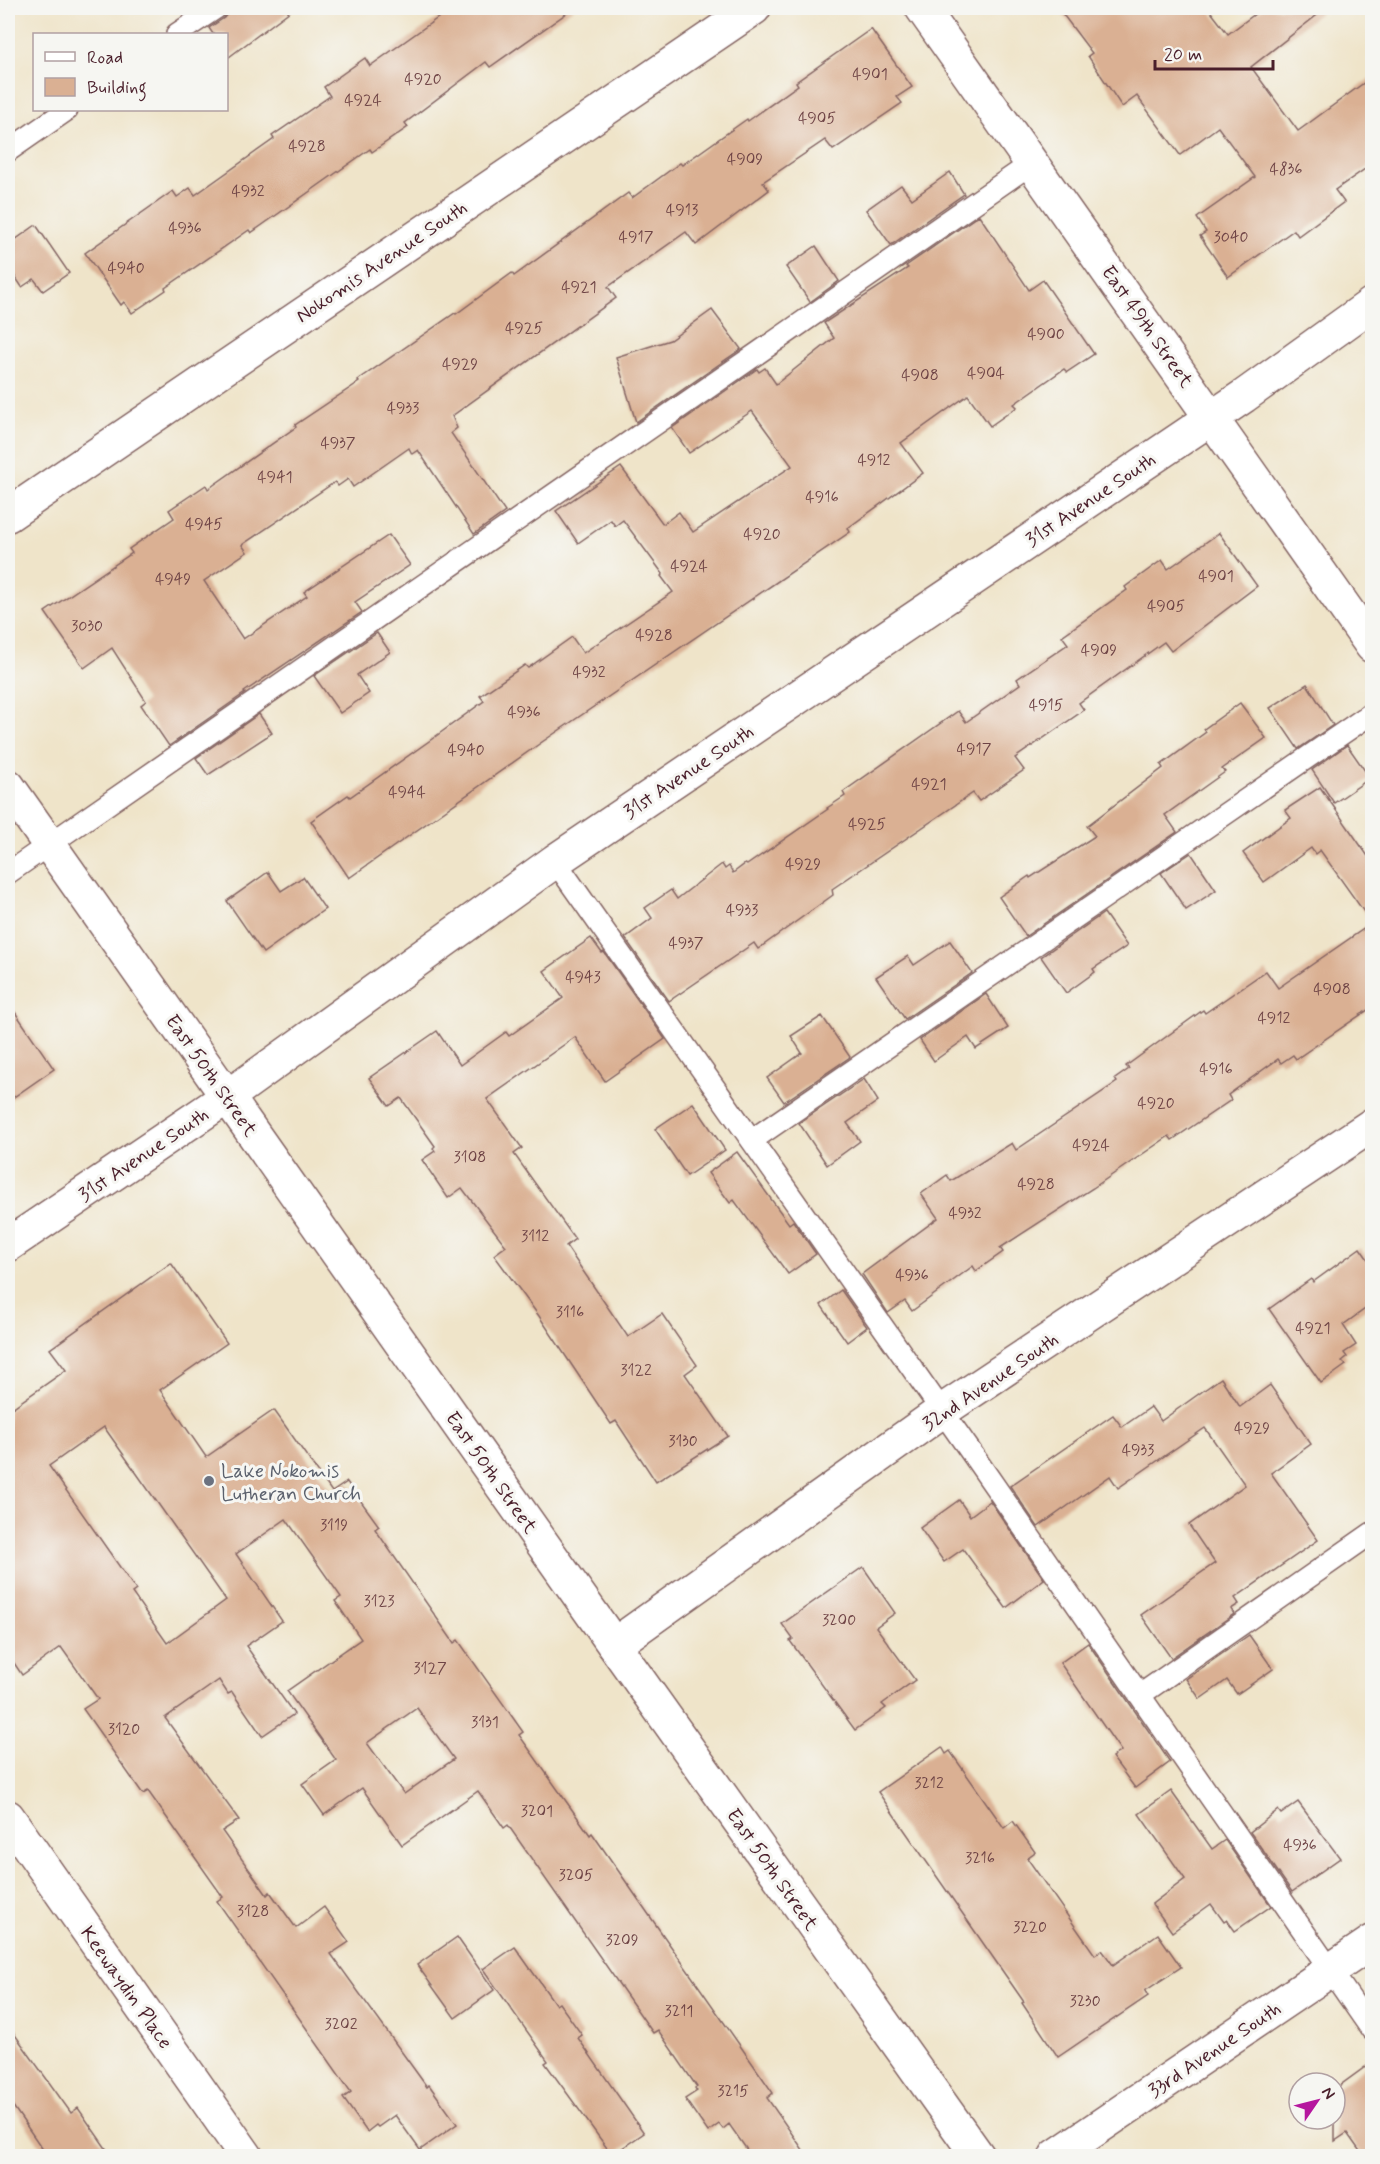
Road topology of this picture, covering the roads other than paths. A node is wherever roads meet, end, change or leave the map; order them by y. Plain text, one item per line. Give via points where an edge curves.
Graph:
1 (216, 8) edge
2 (754, 8) edge
3 (922, 8) edge
4 (178, 33) edge
5 (66, 111) edge
6 (8, 151) edge
7 (1032, 163) junction
8 (1372, 304) edge
9 (1212, 416) junction
10 (8, 515) edge
11 (1372, 646) edge
12 (1372, 713) edge
13 (8, 786) edge
14 (48, 845) junction
15 (555, 861) junction
16 (8, 873) edge
17 (227, 1097) junction
18 (1372, 1125) edge
19 (752, 1140) junction
20 (8, 1245) edge
21 (942, 1412) junction
22 (1372, 1533) edge
23 (614, 1645) junction
24 (1140, 1695) junction
25 (8, 1817) edge
26 (1372, 1942) edge
27 (1331, 1970) junction
28 (1372, 2030) edge
29 (246, 2157) edge
30 (978, 2157) edge
31 (1056, 2157) edge

1 - 4 lane
2 - 10 street, Nokomis Avenue South
3 - 7 street, East 49th Street
5 - 6 lane
7 - 9 street, East 49th Street
7 - 14 lane
8 - 9 street, 31st Avenue South
9 - 11 street, East 49th Street
9 - 15 street, 31st Avenue South
12 - 19 lane
13 - 14 street, East 50th Street
14 - 16 lane
14 - 17 street, East 50th Street
15 - 17 street, 31st Avenue South
15 - 19 lane
17 - 20 street, 31st Avenue South
17 - 23 street, East 50th Street
18 - 21 street, 32nd Avenue South
19 - 21 lane
21 - 23 street, 32nd Avenue South
21 - 24 lane
22 - 24 lane
23 - 30 street, East 50th Street
24 - 27 lane
25 - 29 street, Keewaydin Place
26 - 27 street, 33rd Avenue South
27 - 28 lane
27 - 31 street, 33rd Avenue South

